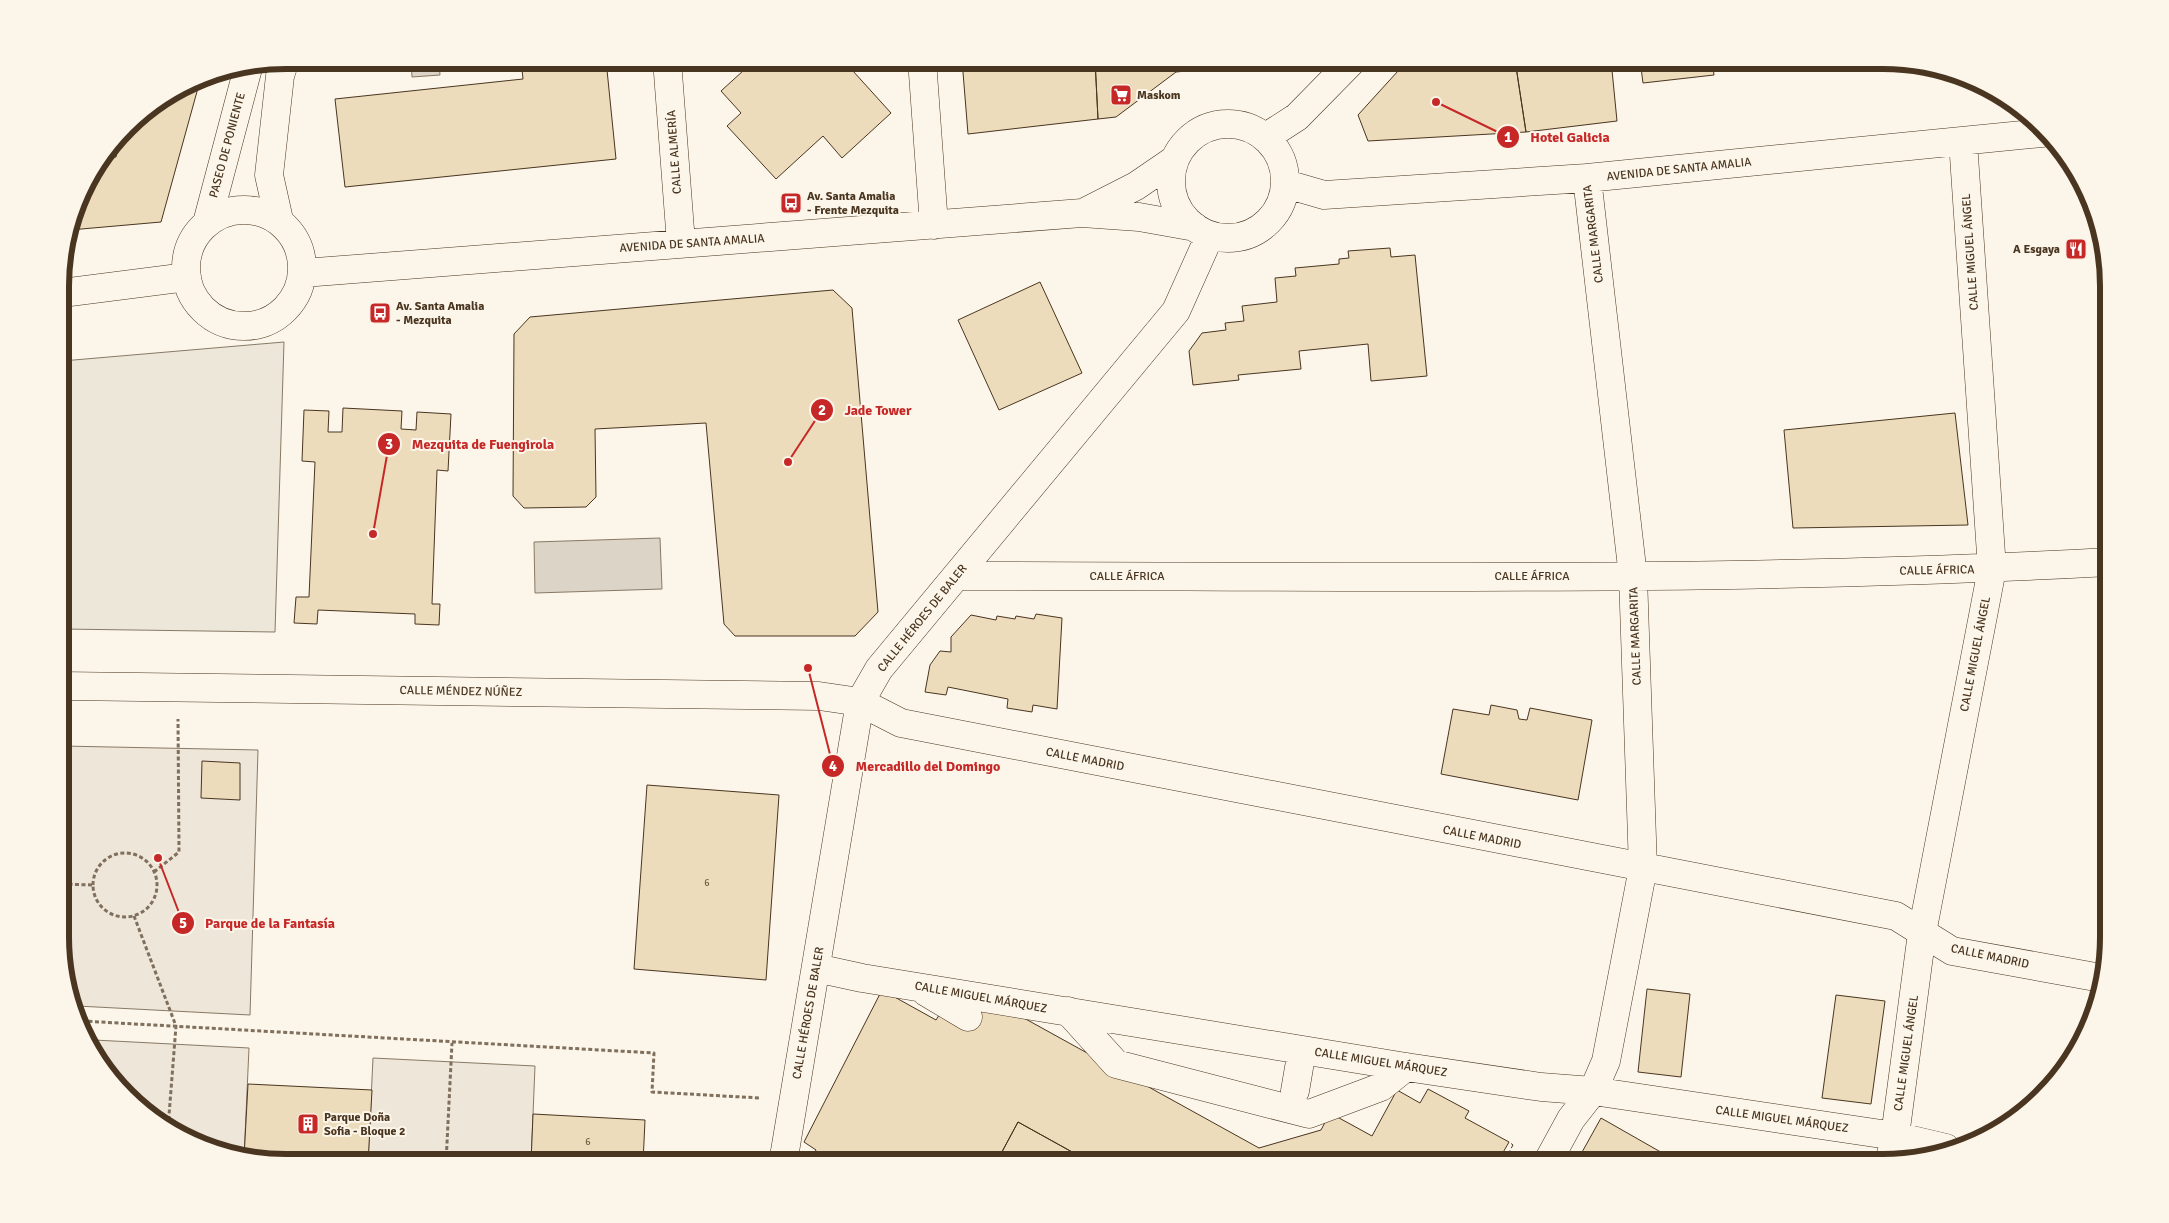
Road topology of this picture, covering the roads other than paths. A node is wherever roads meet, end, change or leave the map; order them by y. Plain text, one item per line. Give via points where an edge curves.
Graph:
1 (282, 69) edge
2 (668, 69) edge
3 (923, 69) edge
4 (1344, 69) edge
5 (247, 72) edge
6 (2038, 133) edge
7 (1266, 137) junction
8 (1963, 141) junction
9 (1174, 160) junction
10 (1587, 178) junction
11 (1286, 184) junction
12 (1082, 213) junction
13 (279, 220) junction
14 (207, 223) junction
15 (934, 225) junction
16 (1203, 231) junction
17 (681, 244) junction
18 (303, 272) junction
19 (187, 277) junction
20 (69, 292) edge
21 (2100, 562) edge
22 (1992, 569) junction
23 (956, 576) junction
24 (1633, 576) junction
25 (69, 686) edge
26 (860, 702) junction
27 (1643, 868) junction
28 (1922, 933) junction
29 (816, 968) junction
30 (2096, 977) edge
31 (916, 986) junction
32 (1068, 1011) junction
33 (968, 1017) dead end
34 (1302, 1050) junction
35 (1406, 1067) junction
36 (1295, 1091) dead end
37 (1593, 1091) junction
38 (1895, 1136) junction
39 (1940, 1147) edge
40 (784, 1154) edge
41 (1552, 1154) edge
42 (1891, 1154) edge

1 - 13 street via 269,175
2 - 17 street, CALLE ALMERÍA
3 - 15 street
4 - 7 street via 1298,117
5 - 14 street, PASEO DE PONIENTE
6 - 8 street, AVENIDA DE SANTA AMALIA
7 - 9 street via 1250,127 1233,123 1214,124 1197,132
7 - 11 street via 1278,150
8 - 10 street, AVENIDA DE SANTA AMALIA
8 - 22 street, CALLE MIGUEL ÁNGEL
9 - 12 street, AVENIDA DE SANTA AMALIA via 1136,186
9 - 16 street via 1170,178 1173,197 1181,214
10 - 11 street, AVENIDA DE SANTA AMALIA via 1324,195
10 - 24 street, CALLE MARGARITA
11 - 16 street via 1274,217 1261,228 1245,236 1227,239
12 - 15 street, AVENIDA DE SANTA AMALIA
12 - 16 street, AVENIDA DE SANTA AMALIA via 1139,217
13 - 14 street via 261,212 242,209 223,213
13 - 18 street via 292,234 301,252
14 - 19 street via 194,238 187,257
15 - 17 street, AVENIDA DE SANTA AMALIA
16 - 23 street, CALLE HÉROES DE BALER via 1176,311
17 - 18 street, AVENIDA DE SANTA AMALIA
18 - 19 street via 299,289 279,315 265,323 248,326 231,325 202,308
19 - 20 street
21 - 22 street, CALLE ÁFRICA
22 - 24 street, CALLE ÁFRICA
22 - 28 street, CALLE MIGUEL ÁNGEL
23 - 24 street, CALLE ÁFRICA
23 - 26 street, CALLE HÉROES DE BALER via 879,669
24 - 27 street, CALLE MARGARITA
25 - 26 street, CALLE MÉNDEZ NÚÑEZ via 819,696
26 - 27 street, CALLE MADRID via 901,723
26 - 29 street, CALLE HÉROES DE BALER
27 - 28 street, CALLE MADRID via 1896,916
27 - 37 street, CALLE MARGARITA via 1606,1061
28 - 30 street, CALLE MADRID via 1952,951
28 - 38 street, CALLE MIGUEL ÁNGEL
29 - 31 street, CALLE MIGUEL MÁRQUEZ
29 - 40 street, CALLE HÉROES DE BALER
31 - 32 street, CALLE MIGUEL MÁRQUEZ
31 - 33 street
32 - 34 street, CALLE MIGUEL MÁRQUEZ
32 - 35 street via 1116,1064 1309,1114 1381,1087
34 - 35 street, CALLE MIGUEL MÁRQUEZ
34 - 36 street
35 - 37 street, CALLE MIGUEL MÁRQUEZ
37 - 38 street, CALLE MIGUEL MÁRQUEZ
37 - 41 street, CALLE MARGARITA via 1571,1119
38 - 39 street, CALLE MIGUEL MÁRQUEZ
38 - 42 street, CALLE MIGUEL ÁNGEL

